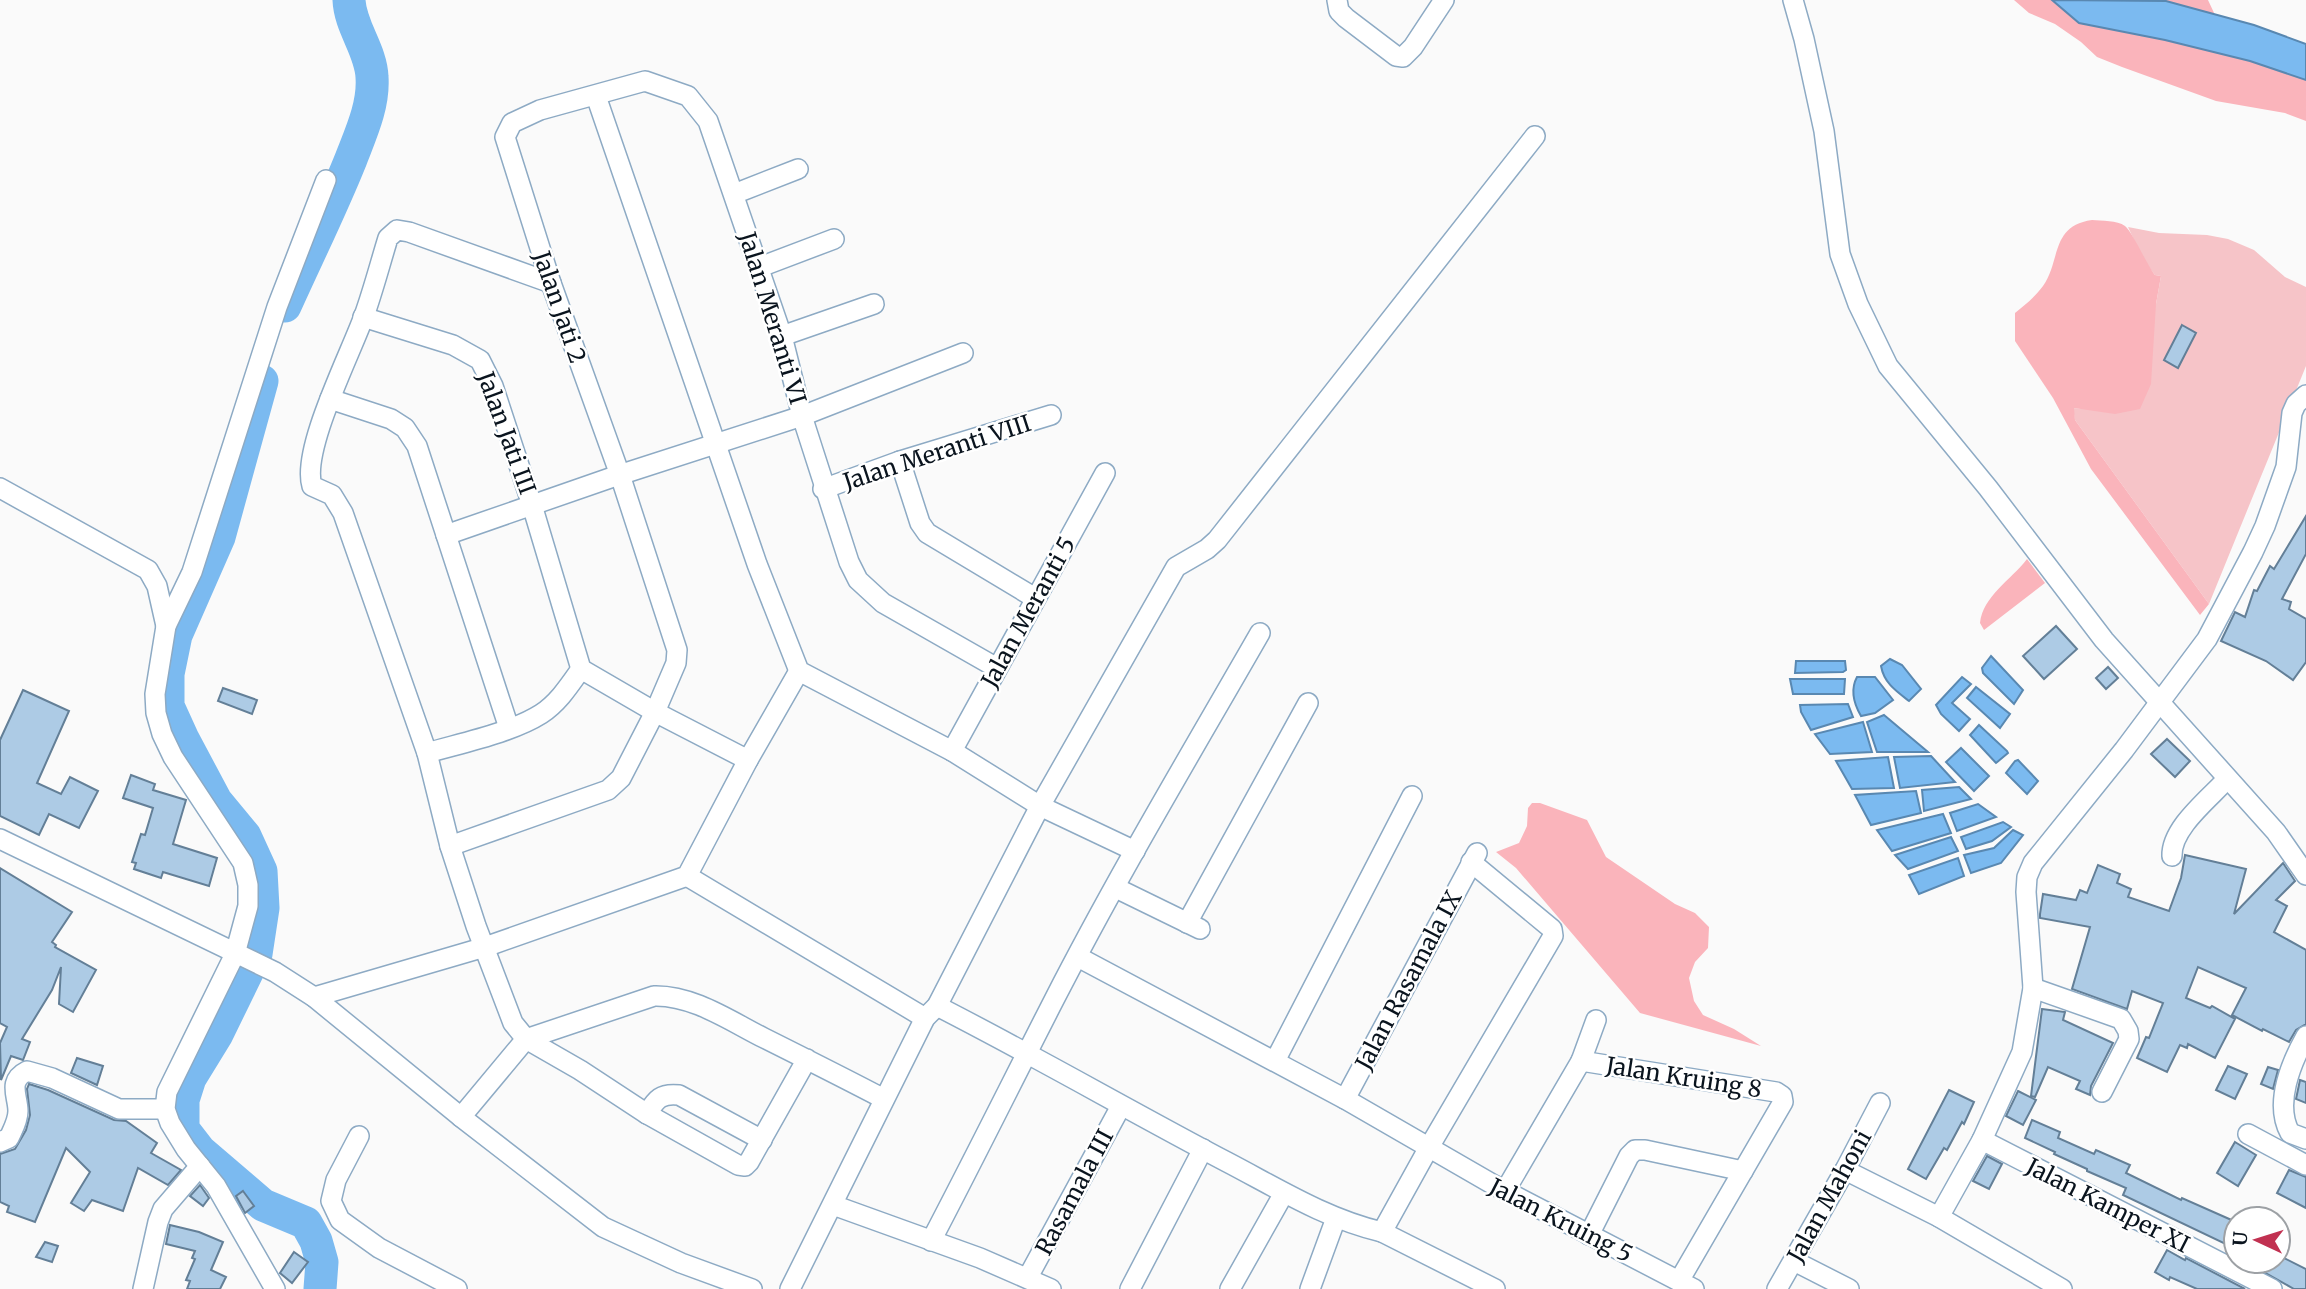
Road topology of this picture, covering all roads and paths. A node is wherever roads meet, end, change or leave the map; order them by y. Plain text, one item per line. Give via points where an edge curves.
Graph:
1 (1337, 0) edge
2 (1444, 0) edge
3 (1793, 0) edge
4 (596, 96) junction
5 (1535, 136) dead end
6 (505, 137) joint
7 (798, 169) dead end
8 (326, 180) dead end
9 (734, 194) junction
10 (834, 239) dead end
11 (760, 267) junction
12 (551, 283) junction
13 (874, 304) dead end
14 (363, 317) junction
15 (782, 336) junction
16 (963, 353) dead end
17 (2306, 395) edge
18 (330, 399) junction
19 (1051, 415) dead end
20 (802, 416) junction
21 (716, 444) junction
22 (900, 461) junction
23 (1105, 473) dead end
24 (620, 475) junction
25 (0, 488) edge
26 (823, 489) junction
27 (532, 505) junction
28 (446, 535) junction
29 (1035, 598) junction
30 (166, 626) junction
31 (1260, 634) dead end
32 (997, 668) junction
33 (581, 669) junction
34 (799, 671) junction
35 (1308, 703) dead end
36 (2159, 704) junction
37 (655, 712) junction
38 (509, 728) junction
39 (952, 751) junction
40 (427, 753) junction
41 (748, 760) junction
42 (2227, 779) junction
43 (1412, 796) dead end
44 (1040, 806) junction
45 (2175, 842) dead end
46 (2, 843) edge
47 (450, 846) junction
48 (1135, 851) junction
49 (2306, 874) edge
50 (687, 876) junction
51 (1116, 888) junction
52 (485, 947) junction
53 (236, 955) junction
54 (1078, 957) junction
55 (2033, 988) junction
56 (314, 997) junction
57 (931, 1012) junction
58 (1596, 1020) dead end
59 (2306, 1036) edge
60 (526, 1039) junction
61 (1029, 1053) junction
62 (807, 1059) junction
63 (1275, 1061) junction
64 (1581, 1061) junction
65 (2102, 1092) dead end
66 (884, 1099) junction
67 (1345, 1099) junction
68 (1880, 1103) dead end
69 (1121, 1106) junction
70 (165, 1109) junction
71 (648, 1114) junction
72 (461, 1117) junction
73 (2248, 1134) dead end
74 (359, 1136) dead end
75 (2306, 1139) edge
76 (762, 1140) junction
77 (1982, 1140) junction
78 (0, 1142) edge
79 (1203, 1149) junction
80 (1428, 1149) junction
81 (2306, 1165) edge
82 (200, 1166) junction
83 (1845, 1170) junction
84 (1743, 1171) junction
85 (1505, 1191) junction
86 (1284, 1193) junction
87 (833, 1205) junction
88 (1939, 1217) junction
89 (1336, 1218) junction
90 (1382, 1232) junction
91 (1589, 1235) junction
92 (931, 1241) junction
93 (1794, 1261) junction
94 (1028, 1277) junction
95 (1687, 1285) edge
96 (143, 1289) edge
97 (275, 1289) edge
98 (457, 1289) edge
99 (752, 1289) edge
100 (790, 1289) edge
101 (1051, 1289) edge
102 (1130, 1289) edge
103 (1230, 1289) edge
104 (1310, 1289) edge
105 (1495, 1289) edge
106 (1777, 1289) edge
107 (1849, 1289) edge
108 (2062, 1289) edge
109 (2272, 1289) edge

1 - 2 street via 1346,18 1403,57
3 - 36 street via 1824,131 1840,254 1873,338 1888,366
4 - 6 street, Jalan Meranti VI via 540,110 512,123
4 - 9 street, Jalan Meranti VI via 645,81 688,96 708,121
4 - 21 street
5 - 44 street via 1217,540 1176,567
6 - 12 street, Jalan Jati 2
7 - 9 street
8 - 30 street via 277,307 192,572
9 - 11 street, Jalan Meranti VI
10 - 11 street
11 - 15 street, Jalan Meranti VI
12 - 14 street via 397,230 388,238
12 - 24 street, Jalan Jati 2
13 - 15 street
14 - 18 street
14 - 27 street, Jalan Jati III via 453,345 480,360 494,386
15 - 20 street, Jalan Meranti VI
16 - 20 street
17 - 36 street via 2292,413 2284,475 2253,552 2207,639
18 - 28 street via 391,418 405,428 417,446
18 - 40 street via 308,475 312,486 332,495 343,513
19 - 22 street, Jalan Meranti VIII
20 - 21 street
20 - 26 street, Jalan Meranti VI
21 - 24 street
21 - 34 street
22 - 26 street, Jalan Meranti VIII
22 - 29 street via 927,533
23 - 29 street, Jalan Meranti 5
24 - 27 street
24 - 37 street, Jalan Jati 2 via 677,650
25 - 30 street via 148,570 157,586
26 - 32 street, Jalan Meranti VI via 858,580 883,603
27 - 28 street
27 - 33 street
28 - 38 street
29 - 32 street, Jalan Meranti 5
30 - 53 street via 156,713 173,758 243,863 248,906
31 - 48 street
32 - 39 street, Jalan Meranti 5
33 - 37 street
33 - 38 street via 564,694 542,713
34 - 39 street
34 - 41 street
35 - 51 street via 1194,926
36 - 42 street
36 - 55 street via 2033,863 2026,892
37 - 41 street
37 - 47 street, Jalan Jati 2 via 621,778 608,790
38 - 40 street
39 - 44 street
40 - 47 street
41 - 50 street
42 - 45 street
42 - 49 street via 2276,832
43 - 63 street
44 - 48 street
44 - 57 street
46 - 53 street
47 - 52 street
48 - 51 street
50 - 52 street
50 - 57 street
51 - 54 street
52 - 56 street
52 - 60 street via 513,1023
53 - 56 street via 275,972
53 - 70 street via 167,1092
54 - 61 street
54 - 63 street, Jalan Kruing 5
55 - 65 street via 2121,1019 2129,1039
55 - 77 street via 2022,1052
56 - 72 street
57 - 61 street
57 - 66 street
58 - 64 street
59 - 75 street via 2291,1068 2283,1113 2290,1133
60 - 62 street via 654,996 669,996 699,1005
60 - 71 street
60 - 72 street
61 - 69 street
61 - 92 street
62 - 66 street
62 - 76 street
63 - 67 street, Jalan Kruing 5
64 - 84 street, Jalan Kruing 8 via 1782,1096 1783,1102
64 - 85 street
66 - 87 street
67 - 80 street, Jalan Kruing 5
67 - 80 street, Jalan Rasamala IX via 1474,857 1552,929 1553,936
68 - 83 street, Jalan Mahoni
69 - 79 street
69 - 94 street, Rasamala III
70 - 78 street via 119,1109 27,1071 17,1079 16,1122 9,1138
70 - 82 street
71 - 76 street via 657,1098 679,1094
71 - 76 street via 738,1165 749,1162
72 - 99 street via 603,1227
73 - 81 street
74 - 98 street via 336,1180 331,1201 340,1220 379,1248
77 - 88 street
77 - 109 street, Jalan Kamper XI
79 - 86 street
79 - 102 street
80 - 85 street, Jalan Kruing 5
80 - 90 street
82 - 96 street via 163,1209
82 - 97 street
83 - 88 street
83 - 93 street, Jalan Mahoni
84 - 91 street via 1636,1150
84 - 95 street, Jalan Kruing 8
85 - 91 street, Jalan Kruing 5
86 - 89 street
86 - 103 street
87 - 92 street
87 - 100 street
88 - 108 street
89 - 90 street
89 - 104 street
90 - 105 street
91 - 95 street, Jalan Kruing 5
92 - 94 street
93 - 106 street, Jalan Mahoni
93 - 107 street
94 - 101 street

